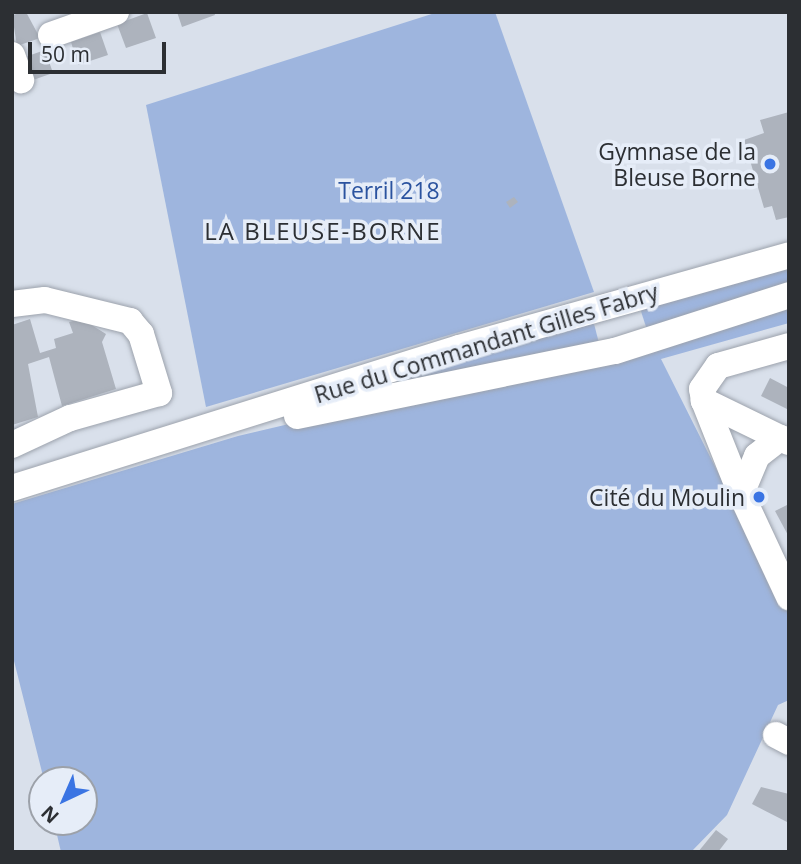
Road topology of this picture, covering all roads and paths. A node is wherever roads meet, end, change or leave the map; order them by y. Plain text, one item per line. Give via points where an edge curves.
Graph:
1 (116, 12) edge
2 (51, 35) dead end
3 (12, 55) edge
4 (21, 80) dead end
5 (789, 255) edge
6 (789, 295) edge
7 (12, 304) edge
8 (789, 346) edge
9 (704, 401) junction
10 (185, 438) junction
11 (784, 440) edge
12 (12, 445) edge
13 (12, 488) edge
14 (741, 494) junction
15 (789, 597) edge

1 - 2 street
3 - 4 street
5 - 10 street, Rue du Commandant Gilles Fabry via 472,344
6 - 10 street, Rue du Commandant Gilles Fabry via 615,351
7 - 12 street via 45,300 130,321 141,334 159,393 70,418
8 - 9 street via 718,366 702,383
9 - 11 street
9 - 14 street
10 - 13 street, Rue du Commandant Gilles Fabry
11 - 14 street via 750,464
14 - 15 street

